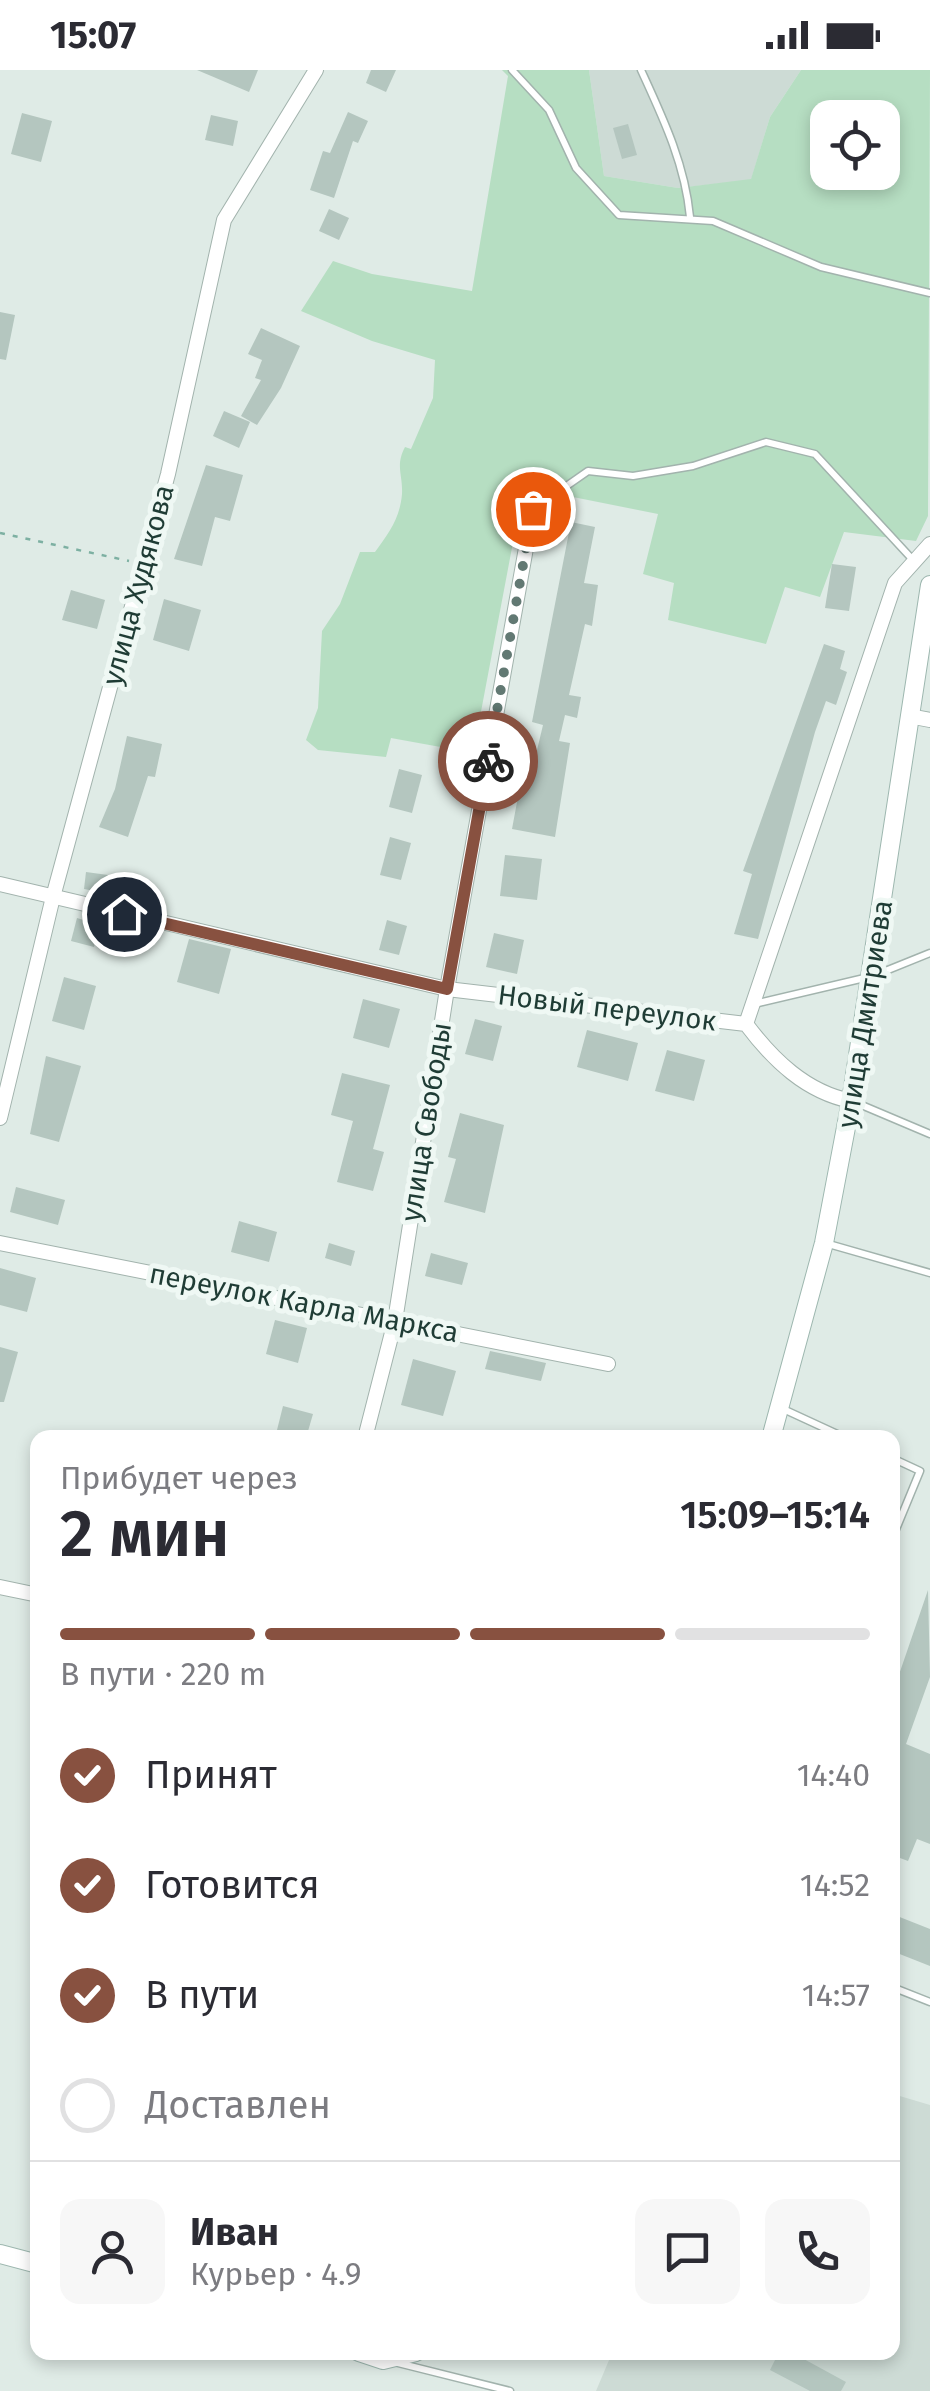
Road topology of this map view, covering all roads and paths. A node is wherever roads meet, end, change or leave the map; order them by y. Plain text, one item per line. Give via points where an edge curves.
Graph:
1 (316, 70) edge
2 (512, 70) edge
3 (642, 70) edge
4 (690, 216) junction
5 (930, 292) edge
6 (533, 509) joint
7 (0, 533) edge
8 (930, 544) edge
9 (914, 561) junction
10 (145, 564) junction
11 (930, 584) edge
12 (909, 716) junction
13 (930, 720) edge
14 (0, 884) edge
15 (52, 897) junction
16 (930, 953) edge
17 (874, 976) junction
18 (447, 989) junction
19 (752, 1004) junction
20 (746, 1024) junction
21 (851, 1101) junction
22 (0, 1118) edge
23 (930, 1134) edge
24 (0, 1243) edge
25 (824, 1243) junction
26 (930, 1273) edge
27 (394, 1321) junction
28 (608, 1364) dead end
29 (780, 1408) junction
30 (367, 1430) edge
31 (774, 1430) edge
32 (828, 1430) edge
33 (900, 1462) edge
34 (900, 1520) edge
35 (0, 1587) edge
36 (30, 1593) edge
37 (900, 1990) edge
38 (930, 2002) edge
39 (0, 2254) edge
40 (30, 2262) edge
41 (383, 2360) edge
42 (510, 2391) edge

1 - 10 street, улица Худякова via 224,220
2 - 4 lane via 549,110 576,168 618,216
3 - 4 lane via 668,128
4 - 5 lane via 822,267
6 - 9 lane via 588,471 633,476 693,466 766,442 815,454
6 - 18 street, улица Свободы
7 - 10 path
8 - 9 street, Новый переулок
9 - 19 street, Новый переулок via 894,582
10 - 15 street, улица Худякова
11 - 12 street, улица Дмитриева
12 - 13 street
12 - 17 street, улица Дмитриева
14 - 15 street, Новый переулок
15 - 18 street, Новый переулок
15 - 22 street, улица Худякова
16 - 17 lane
17 - 19 lane
17 - 21 street, улица Дмитриева
18 - 20 street, Новый переулок
18 - 27 street, улица Свободы
19 - 20 street, Новый переулок
20 - 21 street, Новый переулок via 764,1048 820,1094
21 - 23 lane
21 - 25 street, улица Дмитриева
24 - 27 street, переулок Карла Маркса
25 - 26 lane
25 - 29 street, улица Дмитриева
27 - 28 street, переулок Карла Маркса
27 - 30 street, улица Свободы
29 - 31 street, улица Дмитриева
29 - 32 lane
33 - 34 lane via 920,1471
35 - 36 street
37 - 38 lane
39 - 40 street
41 - 42 lane

